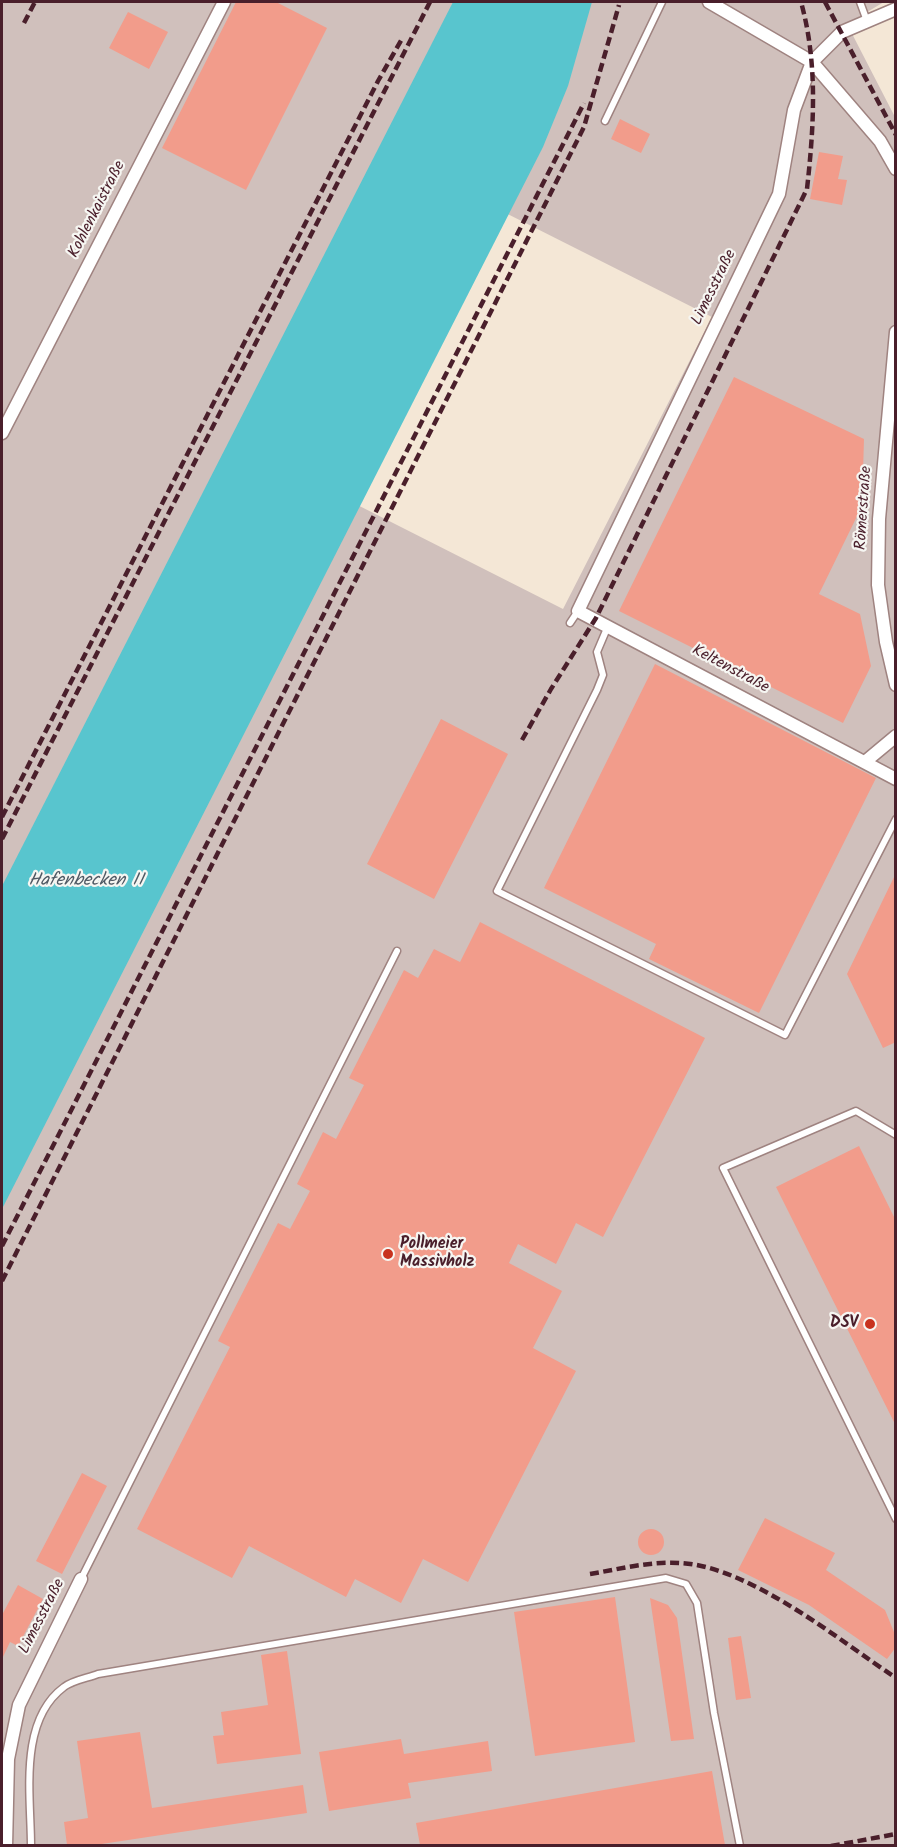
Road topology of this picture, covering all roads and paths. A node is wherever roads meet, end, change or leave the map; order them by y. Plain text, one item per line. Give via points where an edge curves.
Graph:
1 (224, 2) edge
2 (662, 2) edge
3 (709, 2) edge
4 (860, 2) edge
5 (896, 9) edge
6 (867, 21) junction
7 (812, 62) junction
8 (605, 121) dead end
9 (896, 169) edge
10 (896, 332) edge
11 (2, 433) edge
12 (578, 610) junction
13 (570, 623) dead end
14 (609, 625) junction
15 (896, 685) edge
16 (896, 736) edge
17 (866, 761) junction
18 (896, 779) edge
19 (896, 819) edge
20 (398, 951) dead end
21 (896, 1135) edge
22 (896, 1519) edge
23 (81, 1579) joint
24 (6, 1845) edge
25 (31, 1845) edge
26 (740, 1845) edge

1 - 11 street, Kohlenkaistraße
2 - 8 lane
3 - 7 street
4 - 6 lane
5 - 6 street, Limesstraße
6 - 7 street, Limesstraße via 842,32
7 - 9 street via 880,141
7 - 12 street, Limesstraße via 794,110 779,194
10 - 15 street, Römerstraße via 879,519 878,585
12 - 13 lane
12 - 14 street, Keltenstraße
14 - 17 street, Keltenstraße
14 - 19 lane via 597,652 603,675 597,690 497,891 784,1035
16 - 17 street
17 - 18 street, Keltenstraße
20 - 23 lane
21 - 22 lane via 856,1111 723,1168
23 - 24 street, Limesstraße via 19,1705 8,1759
25 - 26 lane via 33,1742 42,1711 65,1686 98,1674 666,1578 686,1584 697,1603

